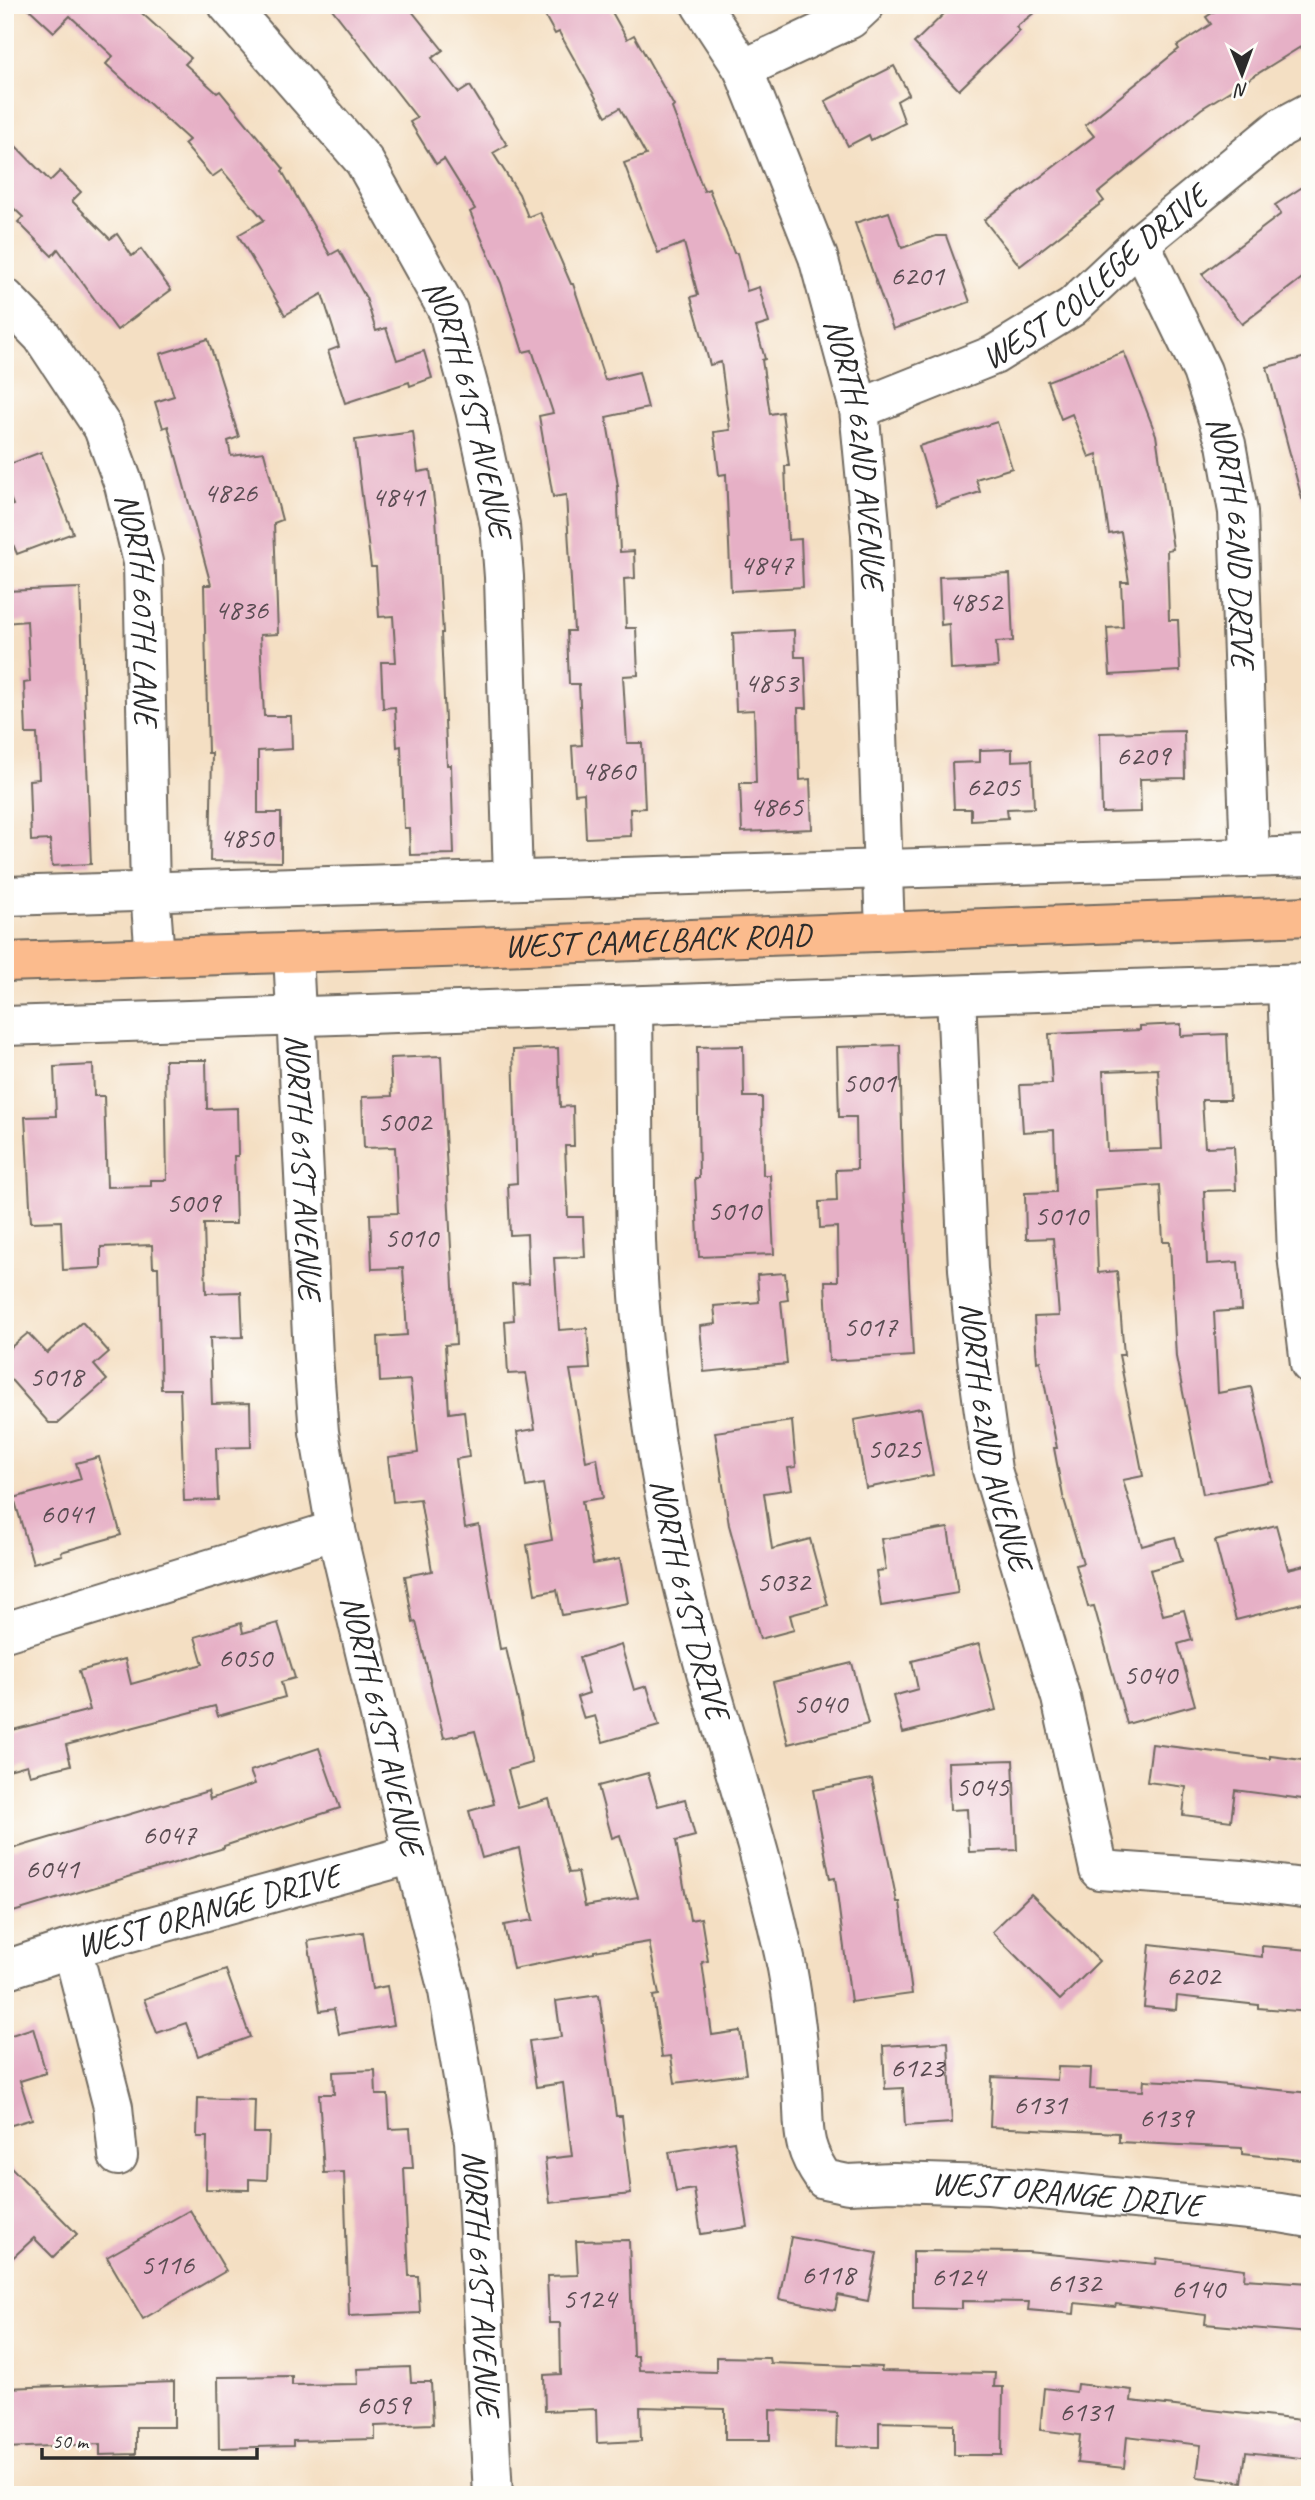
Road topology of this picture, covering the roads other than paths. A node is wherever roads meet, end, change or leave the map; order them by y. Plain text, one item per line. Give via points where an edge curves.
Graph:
1 (228, 5) edge
2 (701, 5) edge
3 (864, 5) edge
4 (743, 69) junction
5 (1310, 112) edge
6 (1139, 243) junction
7 (5, 298) edge
8 (859, 409) junction
9 (1310, 856) edge
10 (1250, 858) junction
11 (884, 869) junction
12 (513, 880) junction
13 (150, 891) junction
14 (5, 896) edge
15 (1310, 916) edge
16 (885, 931) junction
17 (293, 953) junction
18 (155, 958) junction
19 (5, 962) edge
20 (1298, 984) edge
21 (956, 995) junction
22 (633, 1006) junction
23 (295, 1017) junction
24 (5, 1026) edge
25 (1310, 1364) edge
26 (336, 1530) junction
27 (5, 1632) edge
28 (413, 1854) junction
29 (1310, 1889) edge
30 (72, 1948) junction
31 (5, 1970) edge
32 (118, 2157) dead end
33 (824, 2179) joint
34 (1310, 2218) edge
35 (493, 2495) edge

1 - 12 street, NORTH 61ST AVENUE via 364,161 448,312 500,525
2 - 4 street, NORTH 62ND AVENUE
3 - 4 street via 850,19
4 - 8 street, NORTH 62ND AVENUE via 818,257
5 - 6 street, WEST COLLEGE DRIVE via 1280,128
6 - 8 street, WEST COLLEGE DRIVE via 1072,307 994,355
6 - 10 street, NORTH 62ND DRIVE via 1202,371 1226,444 1238,512
7 - 13 street, NORTH 60TH LANE via 42,336 103,428 124,485 143,562
8 - 11 street, NORTH 62ND AVENUE via 871,534
9 - 10 street, WEST CAMELBACK ROAD
10 - 11 street, WEST CAMELBACK ROAD
11 - 12 street, WEST CAMELBACK ROAD
11 - 16 street, NORTH 62ND AVENUE
12 - 13 street, WEST CAMELBACK ROAD
13 - 14 street, WEST CAMELBACK ROAD
13 - 18 street, NORTH 60TH LANE
15 - 16 main road, WEST CAMELBACK ROAD
16 - 17 main road, WEST CAMELBACK ROAD
17 - 18 main road, WEST CAMELBACK ROAD
17 - 23 street, NORTH 61ST AVENUE
18 - 19 main road, WEST CAMELBACK ROAD
20 - 21 street, WEST CAMELBACK ROAD
20 - 25 street via 1297,1255
21 - 22 street, WEST CAMELBACK ROAD
21 - 29 street, NORTH 62ND AVENUE via 968,1269 992,1470 1061,1698 1099,1870
22 - 23 street, WEST CAMELBACK ROAD
22 - 33 street, NORTH 61ST DRIVE via 636,1242 652,1425 678,1563 787,1970 803,2130 810,2160
23 - 24 street, WEST CAMELBACK ROAD
23 - 26 street, NORTH 61ST AVENUE via 319,1432
26 - 27 street
26 - 28 street, NORTH 61ST AVENUE
28 - 30 street, WEST ORANGE DRIVE
28 - 35 street, NORTH 61ST AVENUE via 448,1991 474,2141
30 - 31 street, WEST ORANGE DRIVE
30 - 32 street via 113,2107
33 - 34 street, WEST ORANGE DRIVE via 848,2184 989,2185

